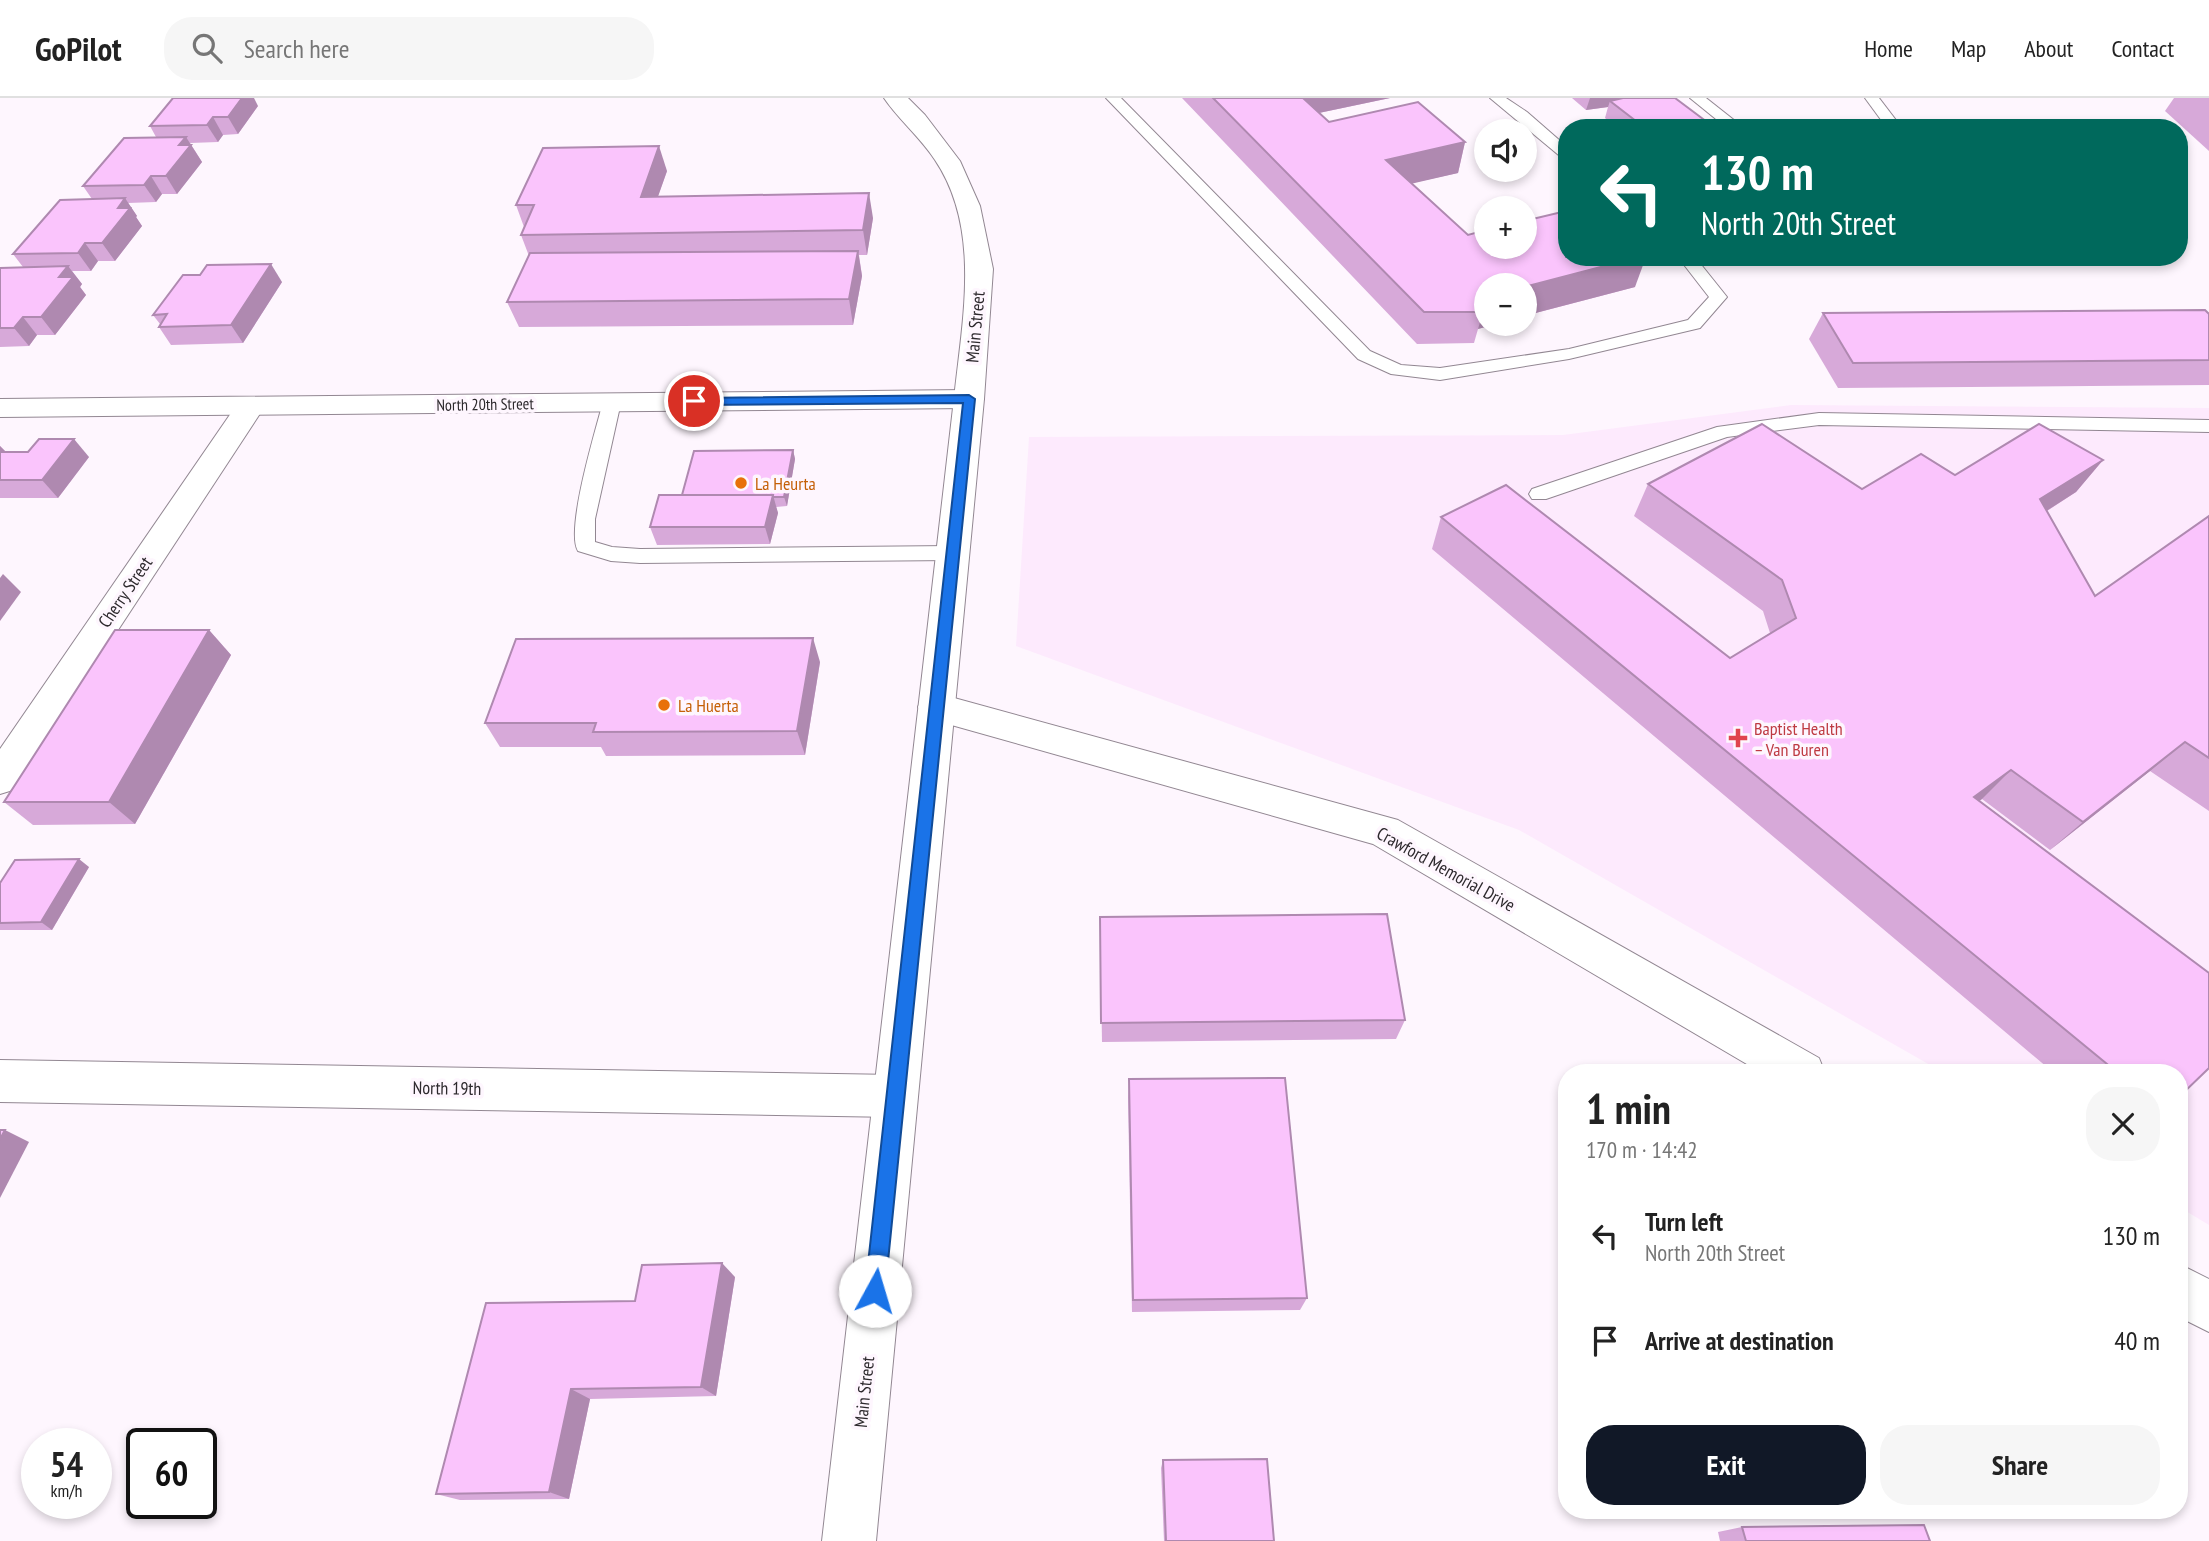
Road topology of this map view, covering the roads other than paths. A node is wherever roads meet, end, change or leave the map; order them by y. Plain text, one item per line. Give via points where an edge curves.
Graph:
1 (895, 98) edge
2 (1113, 98) edge
3 (1497, 98) edge
4 (1698, 98) edge
5 (1872, 98) edge
6 (1725, 119) edge
7 (1888, 119) edge
8 (1558, 147) edge
9 (1693, 266) edge
10 (969, 399) junction
11 (612, 402) junction
12 (250, 406) junction
13 (0, 408) edge
14 (2209, 426) edge
15 (1539, 494) dead end
16 (952, 553) junction
17 (936, 707) junction
18 (0, 779) edge
19 (1787, 1064) edge
20 (0, 1081) edge
21 (895, 1096) junction
22 (2188, 1294) edge
23 (2209, 1307) edge
24 (849, 1541) edge

1 - 10 street, Main Street via 948,161 968,206 980,269
2 - 9 lane via 1364,355 1397,369 1440,374 1569,354 1694,324 1718,297
3 - 8 lane
4 - 6 lane
5 - 7 lane
10 - 11 street, North 20th Street
10 - 16 street, Main Street
11 - 12 street, North 20th Street
11 - 16 lane via 584,519 585,546 640,556
12 - 13 street, North 20th Street
12 - 18 street, Cherry Street
14 - 15 lane via 1819,419 1724,431
16 - 17 street, Main Street
17 - 19 street, Crawford Memorial Drive via 1384,831
17 - 21 street, Main Street
20 - 21 street, North 19th
21 - 24 street, Main Street
22 - 23 street

